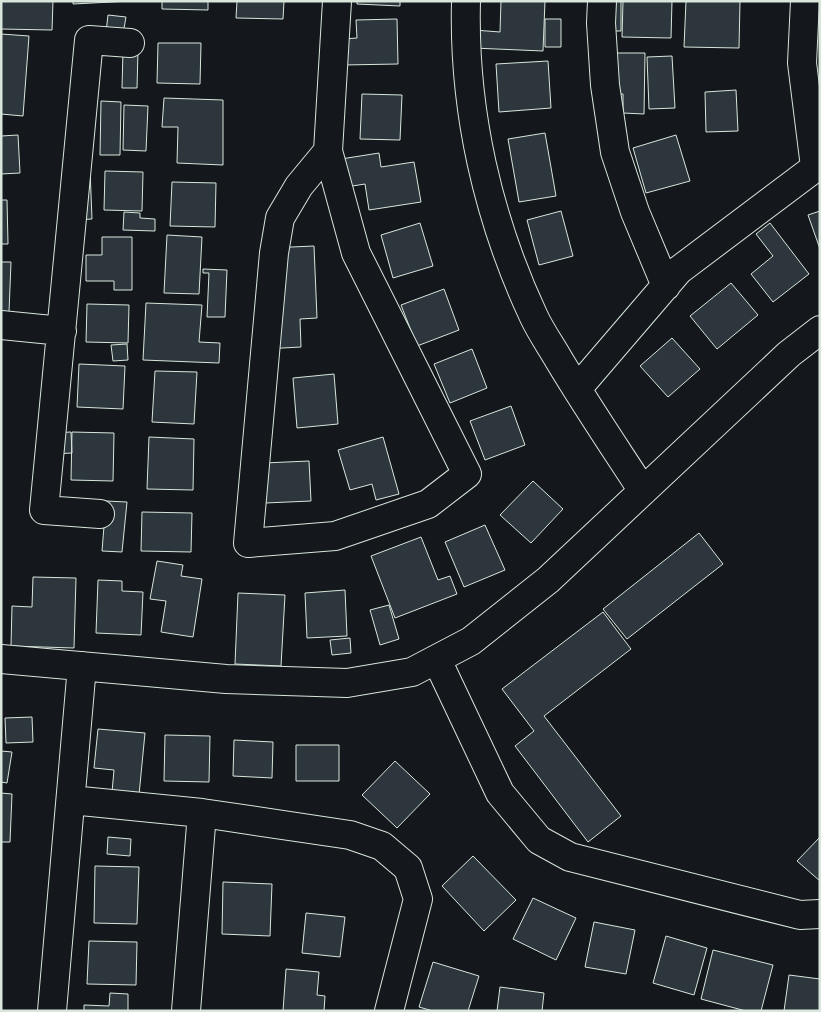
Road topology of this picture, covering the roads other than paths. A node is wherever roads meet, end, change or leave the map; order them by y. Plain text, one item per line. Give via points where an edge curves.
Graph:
1 (337, 1) edge
2 (466, 1) edge
3 (602, 1) edge
4 (805, 1) edge
5 (130, 42) dead end
6 (328, 151) junction
7 (818, 166) edge
8 (666, 286) junction
9 (1, 325) edge
10 (820, 330) edge
11 (62, 331) junction
12 (577, 390) junction
13 (643, 491) junction
14 (100, 514) dead end
15 (1, 659) edge
16 (437, 660) junction
17 (82, 666) junction
18 (70, 800) junction
19 (202, 813) junction
20 (820, 914) edge
21 (52, 1011) edge
22 (186, 1011) edge
23 (389, 1011) edge

1 - 6 street
2 - 12 street via 465,36 472,121 488,191 510,258 535,318
3 - 8 street via 605,76 615,152 635,212
4 - 7 street via 802,63
5 - 11 street via 89,40
6 - 6 street via 356,253 467,474 428,504 335,536 248,543 274,253 280,218 299,186
7 - 8 street via 679,270
8 - 12 street
9 - 11 street
10 - 13 street via 788,354
11 - 14 street via 44,510
12 - 13 street
13 - 16 street via 548,580 471,641
15 - 17 street
16 - 17 street via 412,672 347,683 226,679
16 - 20 street via 500,793 539,840 570,857 800,915
17 - 18 street
18 - 19 street
18 - 21 street
19 - 22 street
19 - 23 street via 350,835 382,846 408,868 418,899

